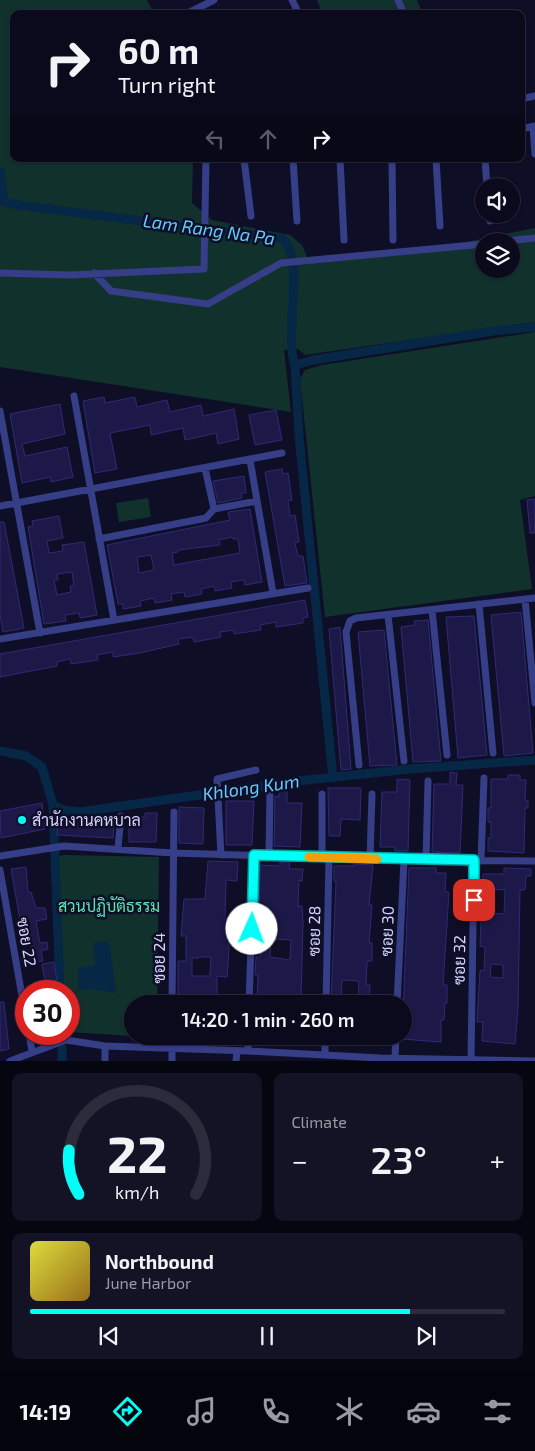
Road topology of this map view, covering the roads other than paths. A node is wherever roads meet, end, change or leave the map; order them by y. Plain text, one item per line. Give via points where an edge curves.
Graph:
1 (214, 0) edge
2 (194, 10) edge
3 (534, 127) edge
4 (535, 154) edge
5 (206, 162) edge
6 (244, 162) edge
7 (293, 162) edge
8 (340, 162) edge
9 (392, 162) edge
10 (436, 162) edge
11 (485, 162) edge
12 (486, 178) edge
13 (251, 216) dead end
14 (297, 221) dead end
15 (440, 226) dead end
16 (535, 238) edge
17 (344, 240) dead end
18 (393, 240) dead end
19 (520, 240) edge
20 (475, 245) edge
21 (0, 273) edge
22 (94, 274) junction
23 (74, 396) dead end
24 (0, 411) edge
25 (282, 453) dead end
26 (250, 460) junction
27 (206, 468) junction
28 (89, 489) junction
29 (16, 502) junction
30 (257, 502) junction
31 (0, 506) edge
32 (214, 509) junction
33 (99, 539) junction
34 (308, 588) dead end
35 (273, 593) junction
36 (535, 598) edge
37 (525, 599) junction
38 (479, 604) junction
39 (432, 610) junction
40 (388, 614) junction
41 (114, 620) junction
42 (40, 633) junction
43 (0, 639) edge
44 (535, 703) edge
45 (493, 753) dead end
46 (447, 756) dead end
47 (404, 761) dead end
48 (359, 765) dead end
49 (256, 770) dead end
50 (484, 778) dead end
51 (428, 781) dead end
52 (270, 790) dead end
53 (322, 794) dead end
54 (372, 794) dead end
55 (174, 812) dead end
56 (121, 816) dead end
57 (118, 848) junction
58 (173, 853) junction
59 (221, 855) junction
60 (254, 855) junction
61 (269, 855) junction
62 (0, 856) edge
63 (326, 858) junction
64 (370, 859) junction
65 (404, 860) junction
66 (426, 860) junction
67 (478, 861) junction
68 (535, 861) edge
69 (0, 870) edge
70 (19, 980) edge
71 (172, 995) edge
72 (249, 995) edge
73 (326, 995) edge
74 (398, 995) edge
75 (31, 1045) edge
76 (248, 1045) edge
77 (396, 1045) edge
78 (105, 1046) junction
79 (172, 1048) junction
80 (248, 1050) junction
81 (32, 1051) junction
82 (237, 1051) junction
83 (295, 1057) edge
84 (330, 1057) edge
85 (395, 1058) junction
86 (380, 1060) edge
87 (431, 1060) edge
88 (476, 1060) edge
89 (535, 1060) edge
90 (10, 1061) edge
91 (105, 1061) edge
92 (172, 1061) edge
93 (236, 1061) edge

1 - 2 street
3 - 4 street
5 - 22 street via 204,269
6 - 13 street
7 - 14 street
8 - 17 street
9 - 18 street
10 - 15 street
11 - 12 street
16 - 19 street
20 - 22 street via 281,263 208,304 111,292
21 - 22 street
23 - 28 street
24 - 29 street
25 - 26 street
26 - 27 street
26 - 30 street
27 - 28 street
27 - 32 street
28 - 29 street
28 - 33 street
29 - 31 street
29 - 42 street
30 - 32 street
30 - 35 street
32 - 33 street via 198,521
33 - 41 street
34 - 35 street
35 - 41 street
36 - 37 street
37 - 38 street
37 - 44 street
38 - 39 street
38 - 45 street
39 - 40 street
39 - 46 street
40 - 47 street
40 - 48 street via 356,618 346,626
41 - 42 street
42 - 43 street
49 - 59 street via 218,777
50 - 67 street, ซอย 32
51 - 66 street
52 - 61 street
53 - 63 street, ซอย 28
54 - 64 street
55 - 58 street, ซอย 24
56 - 57 street
57 - 58 street
57 - 62 street via 64,846
58 - 59 street
58 - 71 street, ซอย 24
59 - 60 street
60 - 61 street
60 - 72 street
61 - 63 street
63 - 64 street
63 - 73 street, ซอย 28
64 - 65 street
65 - 66 street
65 - 74 street, ซอย 30
66 - 67 street
67 - 68 street
67 - 88 street, ซอย 32
69 - 70 street, ซอย 22
75 - 81 street
76 - 80 street
77 - 85 street
78 - 79 street
78 - 81 street via 66,1040
78 - 91 street
79 - 82 street
79 - 92 street
80 - 82 street
80 - 83 street
81 - 90 street
82 - 93 street
83 - 84 street
84 - 86 street
85 - 86 street
85 - 87 street
87 - 88 street
88 - 89 street

